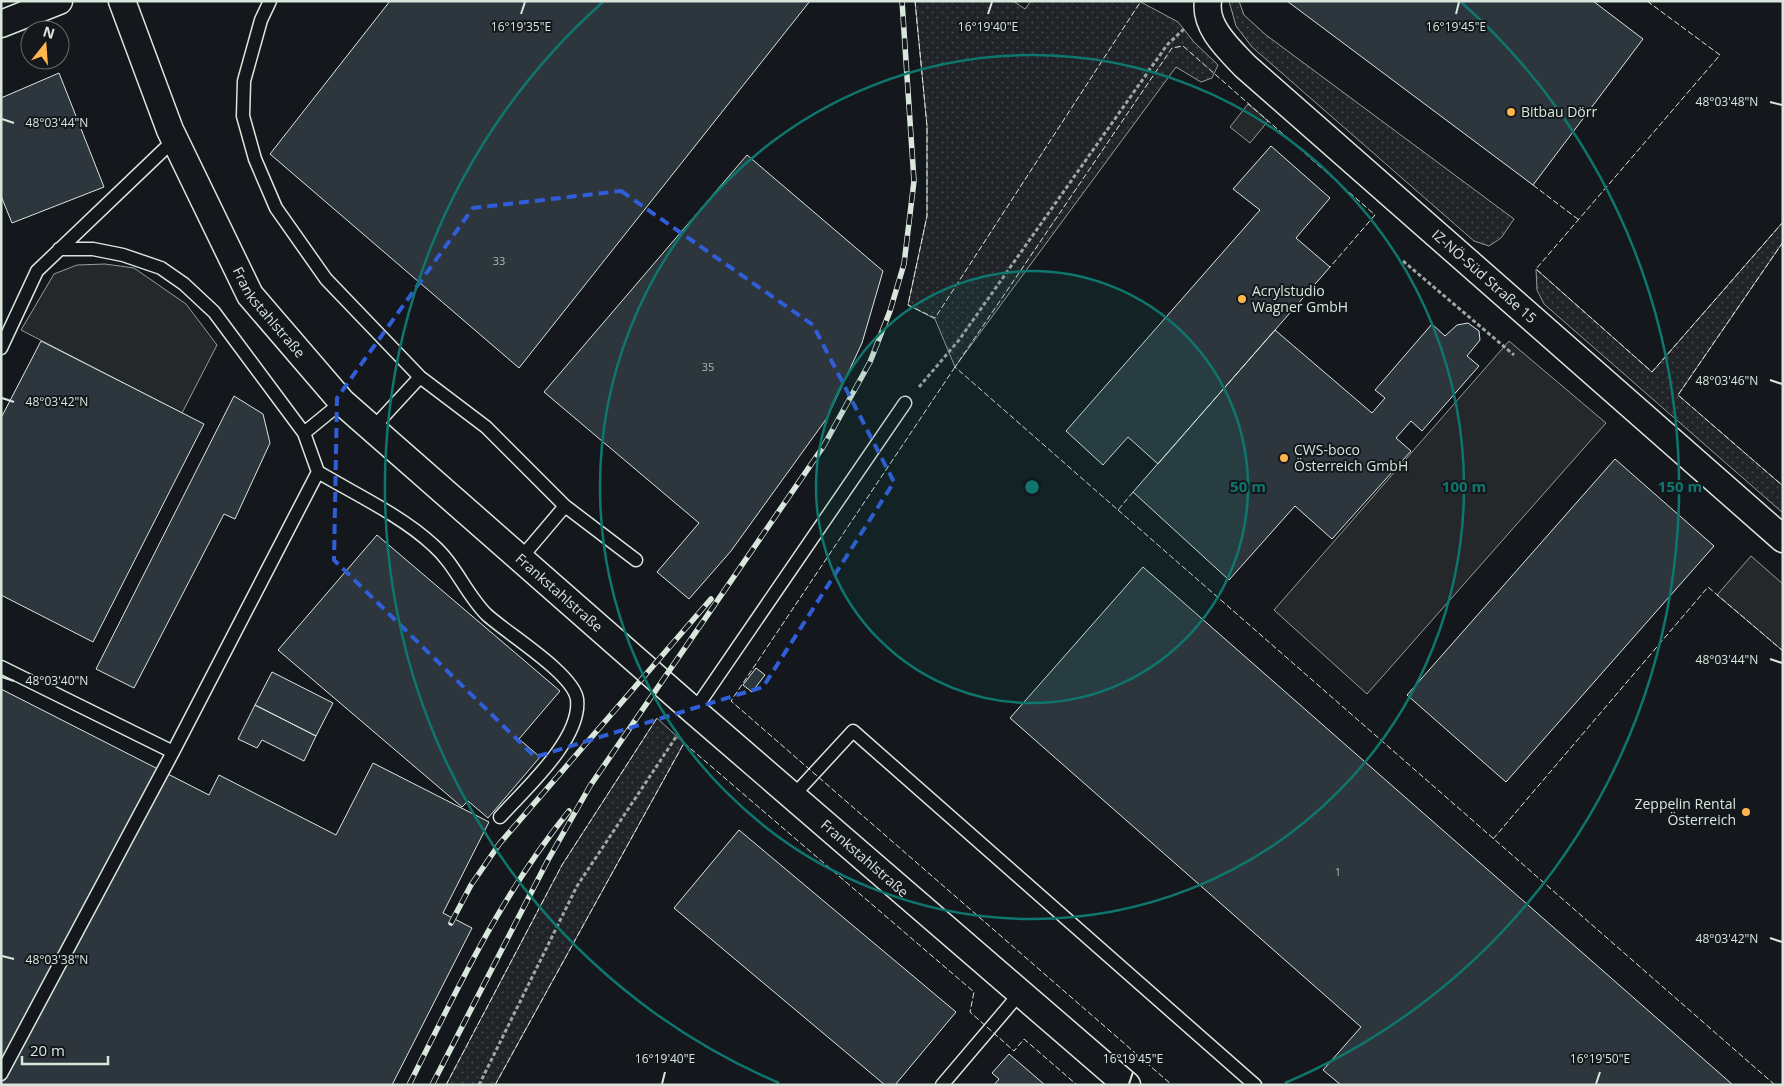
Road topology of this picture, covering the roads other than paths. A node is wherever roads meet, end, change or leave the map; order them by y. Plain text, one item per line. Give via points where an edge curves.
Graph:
1 (59, 1) edge
2 (122, 1) edge
3 (270, 1) edge
4 (1207, 4) edge
5 (1, 24) edge
6 (175, 139) junction
7 (59, 249) junction
8 (1, 348) edge
9 (420, 377) junction
10 (342, 402) junction
11 (905, 403) road end
12 (372, 428) junction
13 (304, 433) junction
14 (318, 472) junction
15 (565, 506) junction
16 (1783, 539) edge
17 (521, 558) junction
18 (636, 560) dead end
19 (1, 667) edge
20 (694, 711) junction
21 (173, 752) junction
22 (794, 795) junction
23 (500, 818) dead end
24 (1021, 992) junction
25 (1, 1074) edge
26 (942, 1085) edge
27 (1127, 1085) edge
28 (1255, 1085) edge

1 - 5 street
2 - 6 street, Frankstahlstraße
3 - 9 lane via 261,20 244,81 243,116 255,159 276,208 326,279
4 - 16 street, IZ-NÖ-Süd Straße 15 via 1216,34 1244,66
6 - 7 lane
6 - 10 street, Frankstahlstraße via 250,295
7 - 8 lane via 37,271
7 - 13 lane via 94,249 123,255 160,268 184,284 214,312
9 - 12 lane
9 - 15 lane via 486,427
10 - 12 street, Frankstahlstraße
10 - 13 lane
11 - 20 lane
12 - 17 street, Frankstahlstraße
13 - 14 lane
14 - 21 lane
14 - 23 lane via 434,545 486,614 562,675 577,698 574,725 562,747
15 - 17 lane
15 - 18 lane
17 - 20 street, Frankstahlstraße
19 - 21 lane
20 - 22 street, Frankstahlstraße
21 - 25 lane
22 - 24 street, Frankstahlstraße
22 - 28 lane via 853,731
24 - 26 lane
24 - 27 street, Frankstahlstraße

